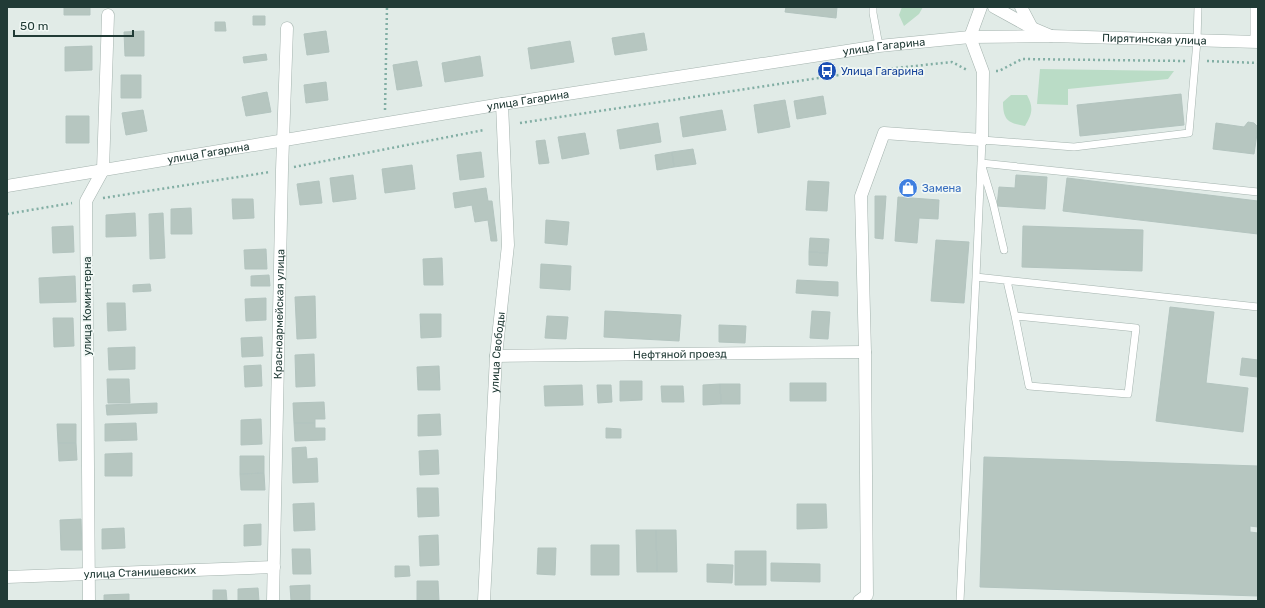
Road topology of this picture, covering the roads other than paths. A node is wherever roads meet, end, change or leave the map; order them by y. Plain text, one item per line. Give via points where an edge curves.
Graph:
1 (873, 7) edge
2 (981, 7) edge
3 (994, 7) edge
4 (1022, 7) edge
5 (1198, 7) edge
6 (1254, 7) edge
7 (108, 15) dead end
8 (287, 28) dead end
9 (1032, 28) junction
10 (1051, 36) junction
11 (970, 37) junction
12 (1197, 40) junction
13 (1256, 42) edge
14 (879, 46) junction
15 (502, 104) junction
16 (982, 140) junction
17 (283, 141) junction
18 (981, 163) junction
19 (103, 170) junction
20 (7, 186) edge
21 (1258, 192) edge
22 (1004, 250) dead end
23 (976, 278) junction
24 (1007, 281) junction
25 (1258, 307) edge
26 (1015, 316) junction
27 (865, 352) junction
28 (496, 356) junction
29 (274, 567) junction
30 (89, 573) junction
31 (7, 577) edge
32 (863, 598) edge
33 (89, 601) edge
34 (273, 601) edge
35 (484, 601) edge
36 (960, 601) edge

1 - 14 lane
2 - 11 street
3 - 9 street
4 - 9 street
5 - 12 lane
6 - 13 lane
7 - 19 street, улица Коминтерна
8 - 17 street, Красноармейская улица
9 - 10 street
10 - 11 street, улица Гагарина
10 - 12 street, Пирятинская улица
11 - 14 street, улица Гагарина
11 - 16 street via 983,72
12 - 13 street, Пирятинская улица
12 - 16 lane via 1189,133 1074,147
14 - 15 street, улица Гагарина
15 - 17 street, улица Гагарина
15 - 28 street, улица Свободы via 508,245
16 - 18 lane
16 - 27 street via 884,132 862,196
17 - 19 street, улица Гагарина
17 - 29 street, Красноармейская улица
18 - 21 lane
18 - 22 lane
18 - 23 lane
19 - 20 street, улица Гагарина
19 - 30 street, улица Коминтерна via 86,201
23 - 24 lane
23 - 36 lane
24 - 25 lane
24 - 26 lane
26 - 26 lane via 1136,328 1128,394 1029,386
27 - 28 street, Нефтяной проезд
27 - 32 street
28 - 35 street, улица Свободы
29 - 30 street, улица Станишевских
29 - 34 street, Красноармейская улица
30 - 31 street, улица Станишевских
30 - 33 street, улица Коминтерна

